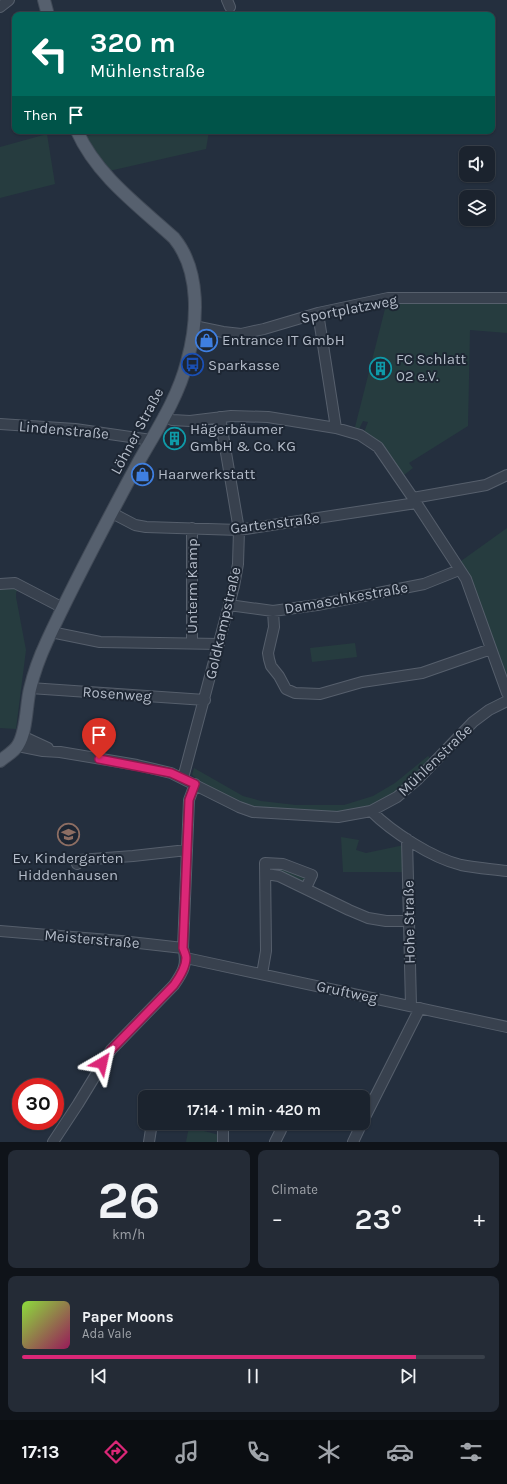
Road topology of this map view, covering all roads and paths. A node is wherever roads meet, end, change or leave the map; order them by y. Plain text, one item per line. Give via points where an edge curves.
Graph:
1 (9, 0) edge
2 (44, 0) edge
3 (0, 7) edge
4 (47, 12) edge
5 (79, 134) edge
6 (507, 298) edge
7 (318, 313) junction
8 (194, 326) junction
9 (164, 416) junction
10 (220, 417) junction
11 (0, 424) edge
12 (336, 428) junction
13 (151, 440) junction
14 (507, 475) edge
15 (415, 500) junction
16 (112, 513) junction
17 (192, 528) junction
18 (239, 530) junction
19 (460, 570) junction
20 (0, 584) edge
21 (229, 605) junction
22 (64, 608) junction
23 (273, 611) junction
24 (51, 632) junction
25 (192, 643) junction
26 (219, 644) junction
27 (491, 649) junction
28 (30, 688) junction
29 (507, 693) edge
30 (205, 700) junction
31 (507, 701) edge
32 (20, 741) junction
33 (0, 760) edge
34 (183, 778) junction
35 (195, 784) junction
36 (371, 811) junction
37 (407, 839) junction
38 (187, 850) junction
39 (77, 864) dead end
40 (507, 871) edge
41 (266, 874) junction
42 (306, 888) junction
43 (410, 921) junction
44 (0, 931) edge
45 (183, 948) junction
46 (186, 958) junction
47 (262, 974) junction
48 (415, 1007) junction
49 (507, 1027) edge
50 (370, 1107) edge
51 (151, 1130) edge
52 (223, 1130) edge
53 (281, 1130) dead end
54 (359, 1130) edge
55 (53, 1142) edge
56 (149, 1142) edge
57 (223, 1142) edge
58 (275, 1142) edge
59 (353, 1142) edge

1 - 3 street
2 - 4 main road
5 - 8 main road, Löhner Straße via 105,174 182,248 192,278
6 - 7 street, Sportplatzweg via 388,298
7 - 8 street, Sportplatzweg via 241,334
7 - 12 street
8 - 9 main road, Löhner Straße via 187,363
9 - 10 street via 172,420 190,421
9 - 13 main road, Löhner Straße
10 - 12 street via 268,417
10 - 18 street, Goldkampstraße
11 - 13 street, Lindenstraße via 75,429
12 - 15 street via 360,435 378,446
13 - 16 main road, Löhner Straße
14 - 15 street, Gartenstraße via 486,485
15 - 18 street, Gartenstraße
15 - 19 street
16 - 17 street, Gartenstraße via 135,525
16 - 22 main road, Löhner Straße
17 - 18 street, Gartenstraße
17 - 25 street, Unterm Kamp
18 - 21 street, Goldkampstraße via 238,564
19 - 23 street, Damaschkestraße via 418,586
19 - 27 street via 466,579
20 - 22 street via 15,584
21 - 23 street, Damaschkestraße
21 - 26 street, Goldkampstraße
22 - 24 main road, Löhner Straße
23 - 27 street via 274,627 269,659 286,689 295,693 320,694 362,682 422,673
24 - 25 street via 100,642
24 - 28 main road, Löhner Straße
25 - 26 street
26 - 30 street, Goldkampstraße
27 - 29 street
28 - 30 street, Rosenweg
28 - 32 main road, Löhner Straße
30 - 34 street, Goldkampstraße
31 - 36 street, Mühlenstraße via 473,722 397,797
32 - 33 main road
32 - 34 street, Mühlenstraße via 60,752 137,765
34 - 35 street, Mühlenstraße
35 - 36 street, Mühlenstraße via 253,812 330,818
35 - 38 street via 189,800
36 - 37 street
37 - 40 street via 437,857 461,865
37 - 43 street, Hohe Straße
38 - 39 street via 79,860
38 - 45 street
41 - 42 street via 279,876
41 - 42 street via 265,863 294,867 312,874
41 - 47 street via 266,951
42 - 43 street via 368,918
43 - 48 street, Hohe Straße
44 - 45 street, Meisterstraße
45 - 46 street
46 - 47 street, Gruftweg
46 - 55 street via 174,985 111,1050
47 - 48 street, Gruftweg
48 - 49 street, Gruftweg
48 - 50 street, Hohe Straße
51 - 56 street
52 - 57 street
53 - 58 street
54 - 59 street, Hohe Straße

